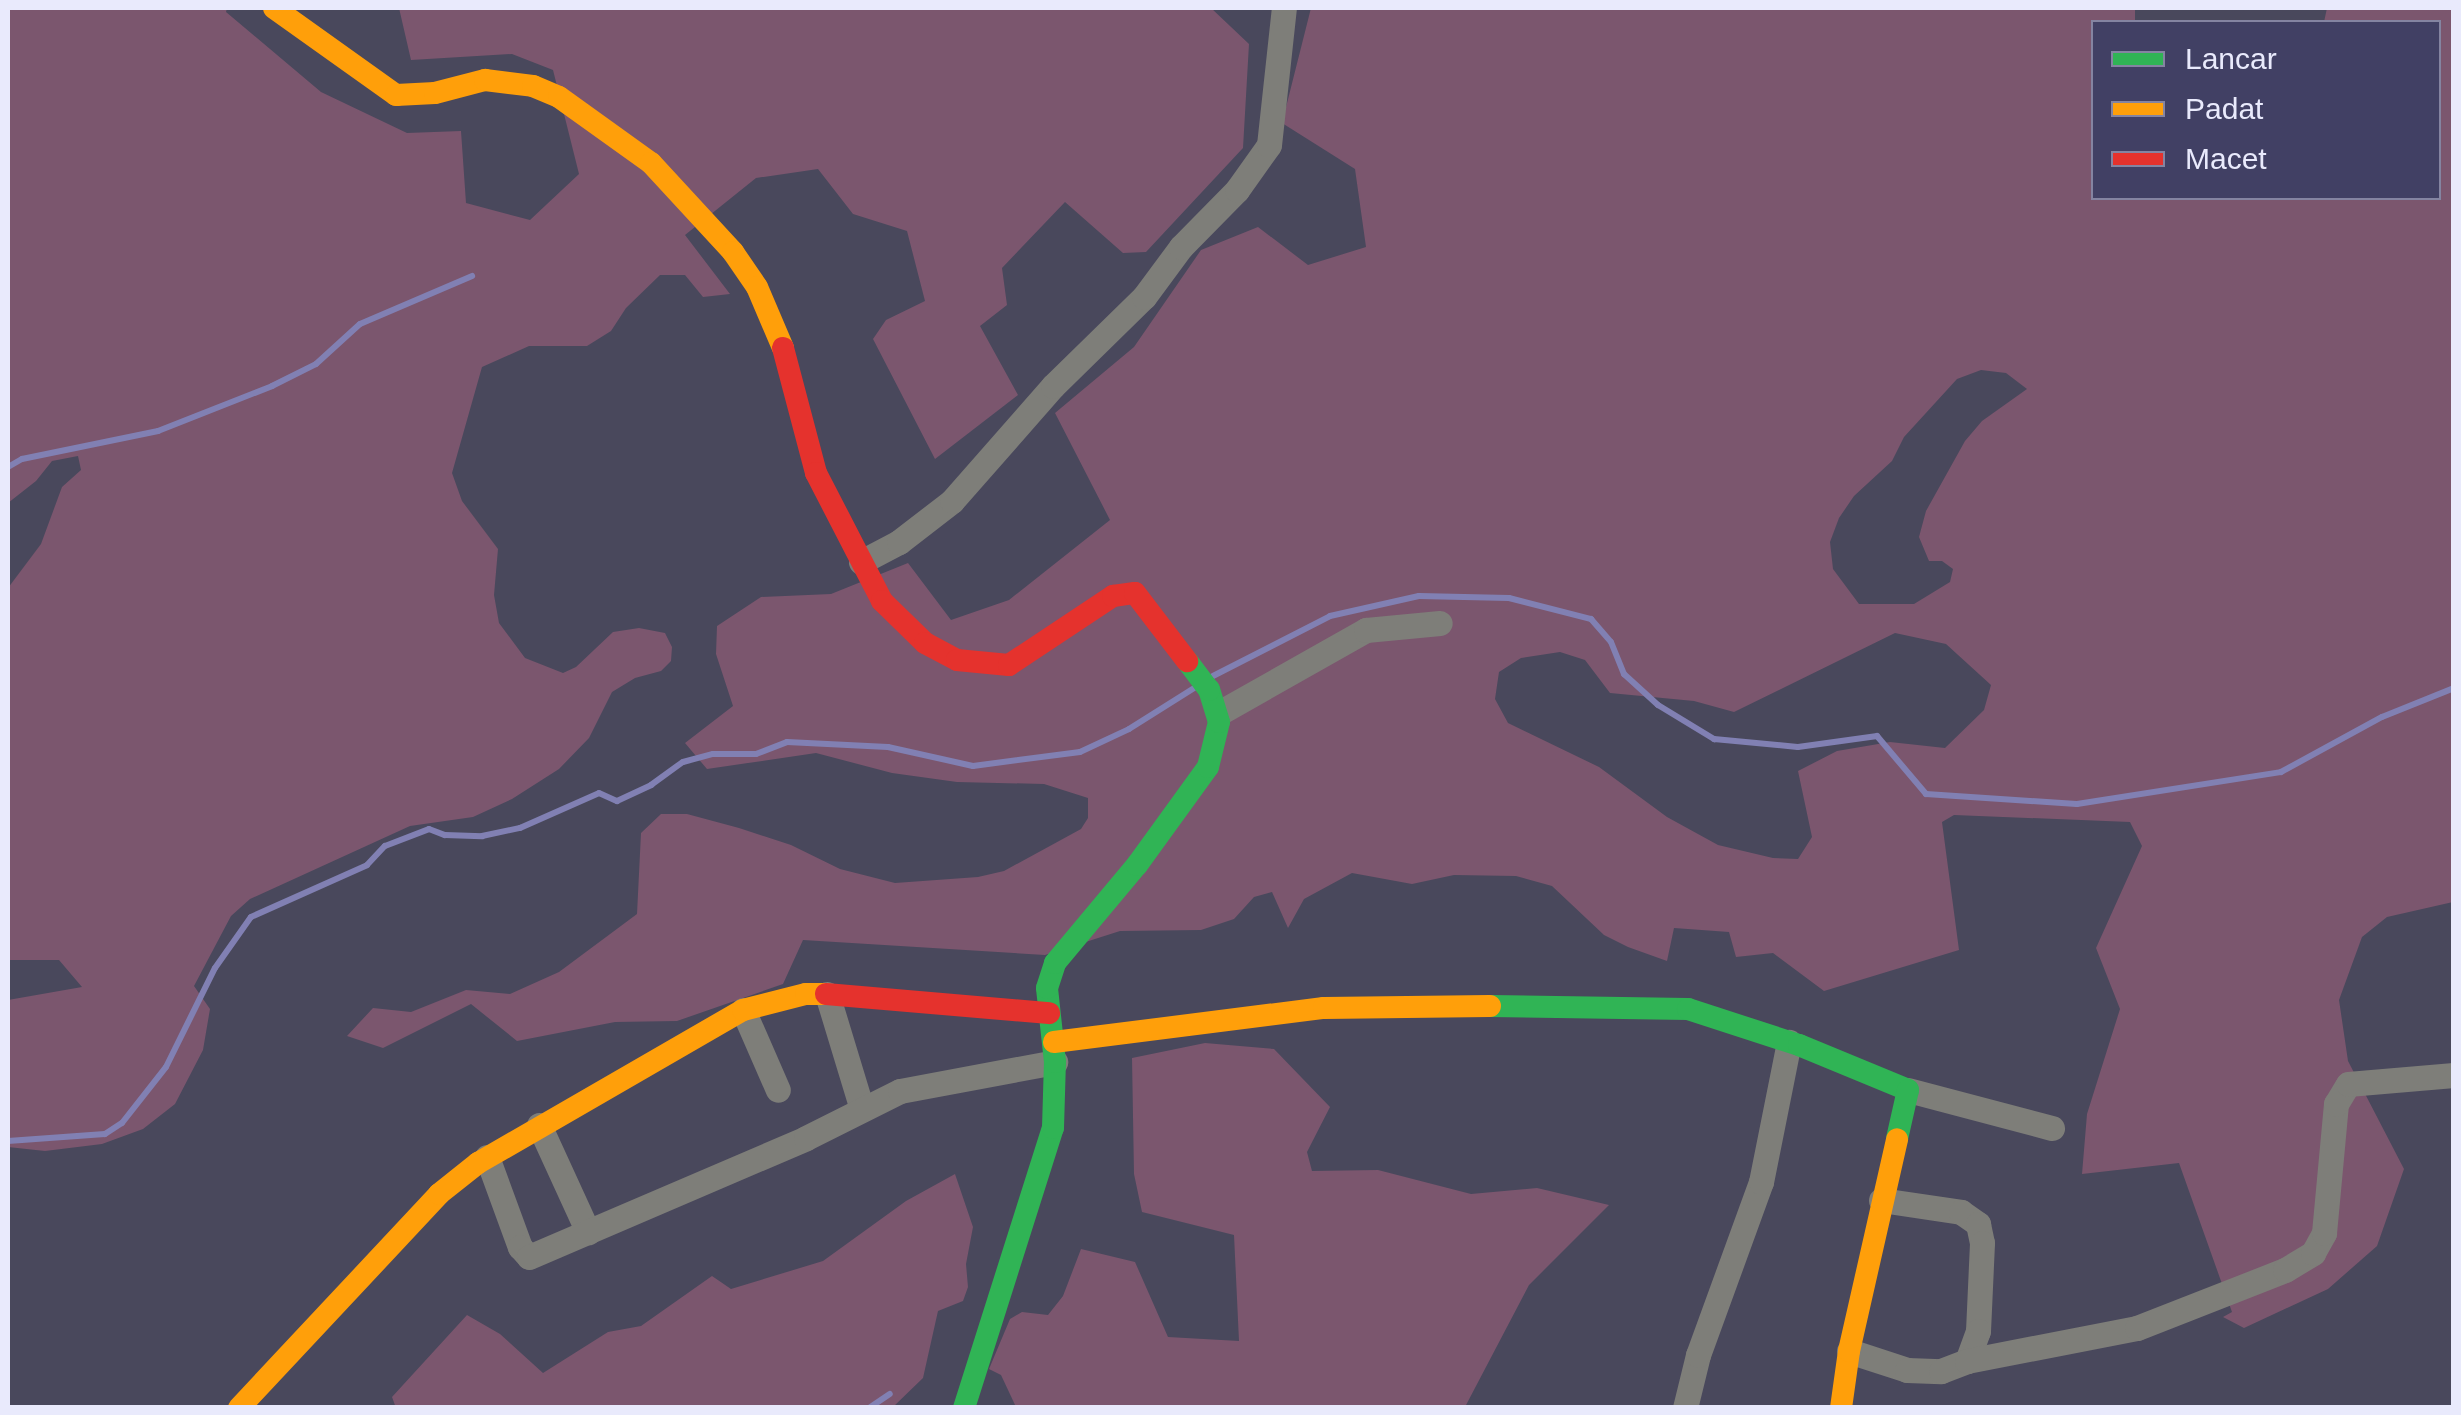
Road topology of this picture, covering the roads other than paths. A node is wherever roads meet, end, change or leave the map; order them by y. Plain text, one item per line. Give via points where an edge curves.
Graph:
1 (274, 8) edge
2 (1284, 8) edge
3 (860, 562) junction
4 (1440, 623) dead end
5 (1209, 692) junction
6 (827, 994) junction
7 (742, 1010) junction
8 (1049, 1013) junction
9 (1789, 1042) junction
10 (1055, 1052) junction
11 (2454, 1075) edge
12 (778, 1090) dead end
13 (1908, 1090) junction
14 (862, 1109) junction
15 (540, 1125) junction
16 (2052, 1128) dead end
17 (487, 1157) junction
18 (1881, 1200) junction
19 (588, 1232) junction
20 (1849, 1351) junction
21 (1967, 1360) junction
22 (239, 1408) edge
23 (964, 1408) edge
24 (1686, 1408) edge
25 (1840, 1408) edge

1 - 3 street via 396,95 436,94 485,80 533,86 559,97 650,163 733,252 768,306 806,447
2 - 3 street via 1269,145 1237,190 952,501
3 - 5 street via 906,628 945,656 978,665 1010,665 1123,592 1134,592
4 - 5 street via 1366,630
5 - 8 street via 1219,734 1208,767 1055,963
6 - 7 street
6 - 8 street
6 - 14 street
7 - 12 street
7 - 15 street
8 - 10 street
9 - 10 street via 1688,1010 1324,1008
9 - 13 street
9 - 24 street via 1761,1182 1698,1355
10 - 14 street via 922,1084
10 - 23 street via 1053,1128
11 - 21 street via 2348,1084 2336,1104 2324,1233 2301,1262 2137,1328
13 - 16 street
13 - 18 street
14 - 19 street
15 - 17 street
15 - 19 street
17 - 19 street via 522,1253 535,1256
17 - 22 street via 439,1194
18 - 20 street
18 - 21 street via 1962,1212 1978,1224 1978,1331
20 - 21 street via 1928,1372
20 - 25 street

